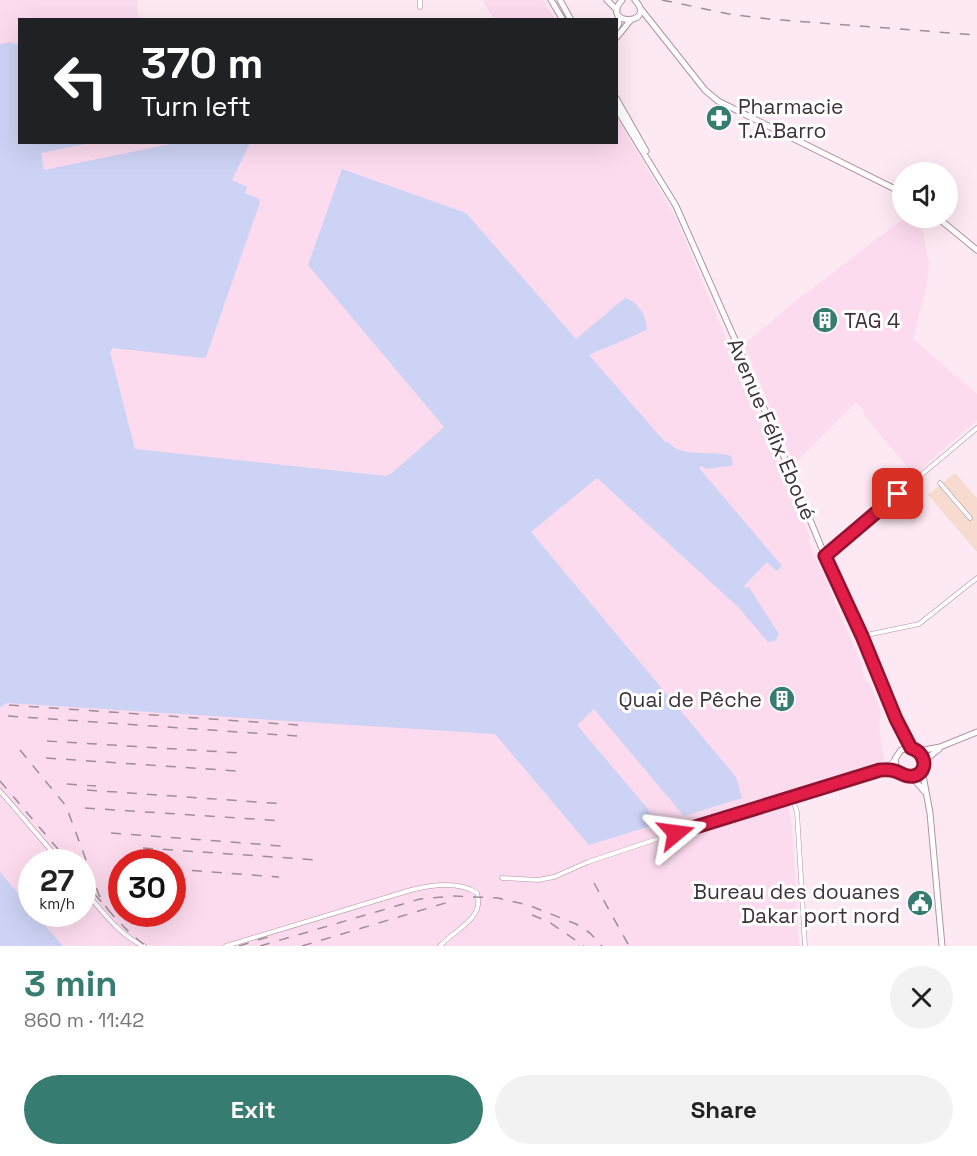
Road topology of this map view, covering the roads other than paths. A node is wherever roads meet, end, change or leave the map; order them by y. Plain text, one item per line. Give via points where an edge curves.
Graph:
1 (420, 0) edge
2 (551, 0) edge
3 (560, 0) edge
4 (607, 0) edge
5 (622, 0) edge
6 (635, 0) edge
7 (420, 8) dead end
8 (640, 8) junction
9 (618, 12) junction
10 (562, 18) edge
11 (571, 18) edge
12 (632, 20) junction
13 (651, 21) junction
14 (618, 25) edge
15 (618, 36) edge
16 (618, 101) edge
17 (618, 111) edge
18 (651, 163) junction
19 (892, 188) edge
20 (950, 228) edge
21 (977, 250) edge
22 (977, 428) edge
23 (940, 483) dead end
24 (970, 518) dead end
25 (825, 556) junction
26 (977, 578) edge
27 (862, 636) junction
28 (901, 732) junction
29 (977, 732) edge
30 (940, 747) junction
31 (911, 748) junction
32 (901, 750) junction
33 (920, 751) junction
34 (895, 759) junction
35 (924, 761) junction
36 (880, 770) junction
37 (922, 770) junction
38 (899, 773) junction
39 (912, 777) junction
40 (0, 791) edge
41 (926, 792) junction
42 (792, 798) junction
43 (50, 849) edge
44 (502, 878) dead end
45 (96, 904) edge
46 (144, 946) edge
47 (226, 946) edge
48 (440, 946) edge
49 (805, 946) edge
50 (942, 946) edge

1 - 7 street
2 - 10 street
3 - 11 street
4 - 9 street
5 - 9 street
6 - 8 street
8 - 12 street via 639,15
8 - 13 street
9 - 12 street via 624,20
9 - 14 street
12 - 13 street
12 - 15 street
13 - 19 street via 718,101
16 - 18 street, Avenue Félix Eboué
17 - 18 street, Avenue Félix Eboué
18 - 25 street, Avenue Félix Eboué via 676,206
20 - 21 street
22 - 25 street
23 - 24 street
25 - 27 street, Avenue Félix Eboué
26 - 27 street via 919,624
27 - 28 street, Avenue Félix Eboué
28 - 31 street
28 - 32 street
29 - 30 street
30 - 33 street
30 - 35 street
31 - 32 street
31 - 33 street
32 - 34 street
33 - 35 street
34 - 36 street
34 - 38 street
35 - 37 street
36 - 38 street
36 - 42 street
37 - 39 street
37 - 41 street
38 - 39 street
39 - 41 street
40 - 43 street
41 - 50 street
42 - 44 street via 674,833 554,878
42 - 49 street via 797,812
45 - 46 street via 124,934
47 - 48 street via 426,886 460,886 477,892 479,907 475,916

